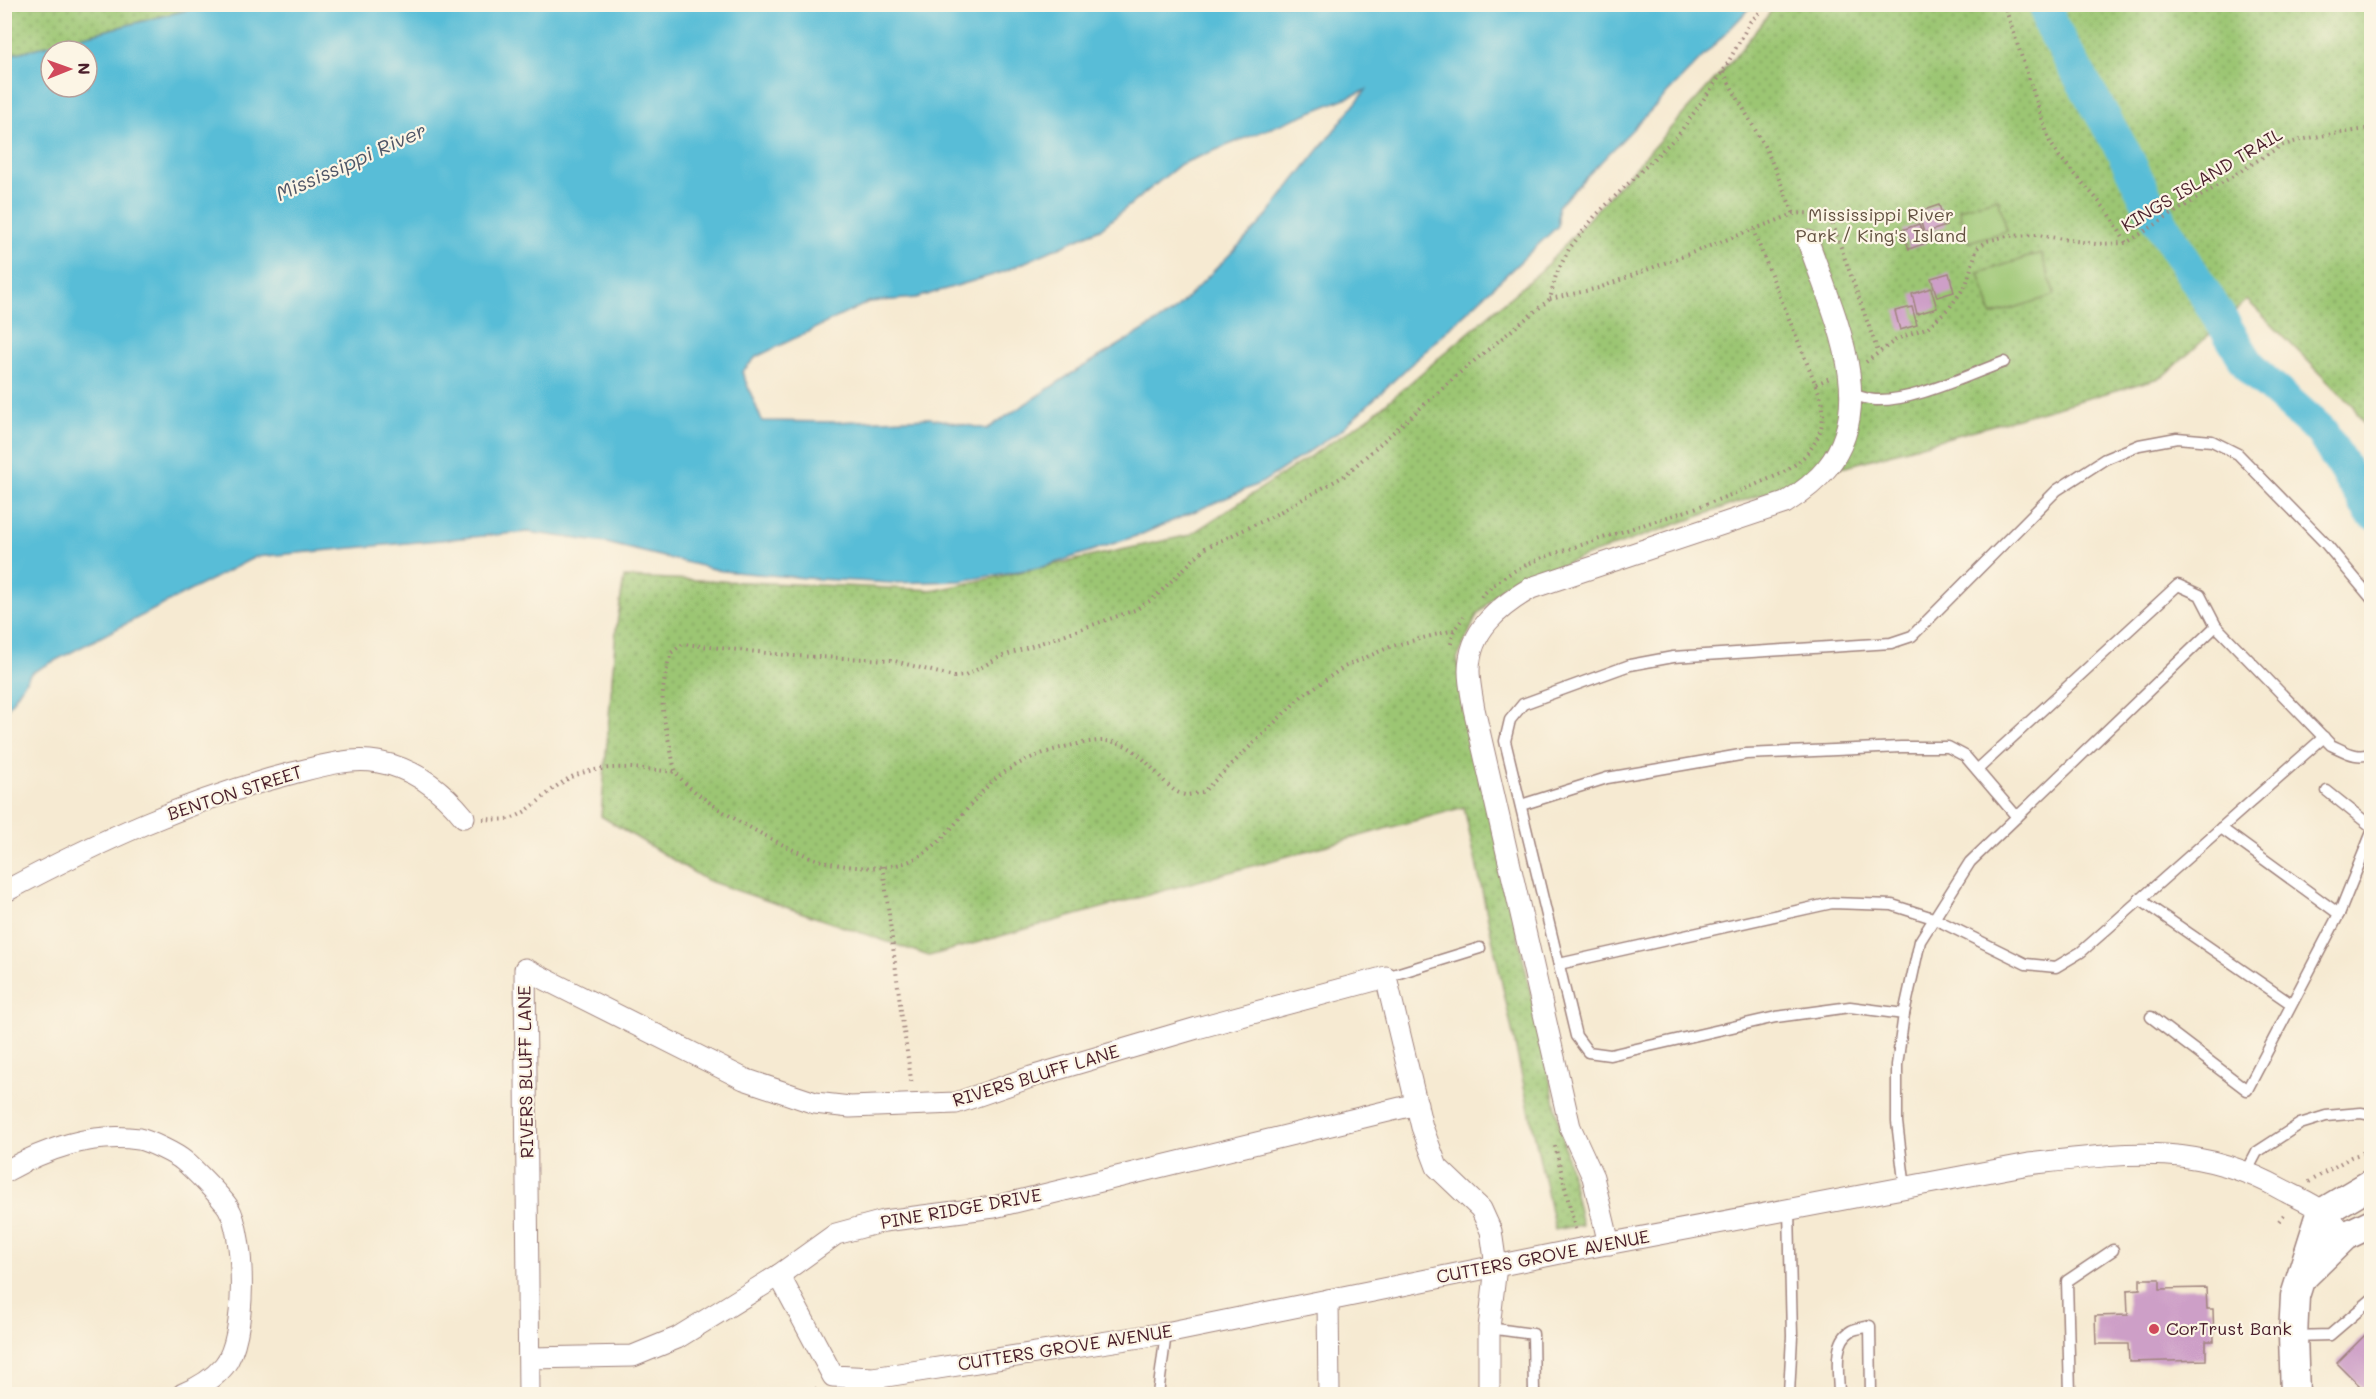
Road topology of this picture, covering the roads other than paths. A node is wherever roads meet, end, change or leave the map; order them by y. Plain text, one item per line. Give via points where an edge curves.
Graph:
1 (1808, 241) dead end
2 (2004, 362) dead end
3 (1852, 395) junction
4 (2372, 599) edge
5 (2216, 627) junction
6 (2324, 737) junction
7 (2372, 753) edge
8 (1978, 769) junction
9 (2327, 791) dead end
10 (1521, 805) junction
11 (2017, 817) junction
12 (464, 818) road end
13 (2372, 827) edge
14 (2221, 828) junction
15 (2372, 832) edge
16 (4, 892) edge
17 (2139, 899) junction
18 (2339, 914) junction
19 (1933, 918) junction
20 (1480, 948) dead end
21 (1559, 964) junction
22 (1386, 977) junction
23 (2290, 1004) junction
24 (1904, 1014) junction
25 (2151, 1017) dead end
26 (1417, 1104) junction
27 (2372, 1115) edge
28 (4, 1172) edge
29 (2247, 1172) junction
30 (2372, 1183) edge
31 (1905, 1189) junction
32 (1789, 1210) junction
33 (2324, 1212) junction
34 (2372, 1223) edge
35 (2345, 1236) junction
36 (1609, 1244) junction
37 (2113, 1250) dead end
38 (1496, 1266) junction
39 (779, 1275) junction
40 (2300, 1281) junction
41 (2372, 1299) edge
42 (1328, 1300) junction
43 (1489, 1328) junction
44 (1166, 1333) junction
45 (2293, 1336) junction
46 (530, 1358) junction
47 (874, 1386) edge
48 (183, 1395) edge
49 (529, 1395) edge
50 (1158, 1395) edge
51 (1329, 1395) edge
52 (1489, 1395) edge
53 (1534, 1395) edge
54 (1789, 1395) edge
55 (1839, 1395) edge
56 (1871, 1395) edge
57 (2070, 1395) edge
58 (2295, 1395) edge

1 - 3 street via 1851,370
2 - 3 lane via 1896,399
3 - 36 street via 1844,438 1828,467 1809,487 1785,503 1531,588 1503,604 1473,645 1469,670 1474,709 1570,1126 1593,1177
4 - 10 lane via 2326,544 2238,454 2212,441 2177,438 2139,445 2105,459 2057,490 1912,636 1891,643 1673,657 1630,665 1523,704 1510,720 1505,741
5 - 6 lane
5 - 8 lane via 2200,595 2178,585
5 - 11 lane
6 - 7 lane via 2353,756
6 - 14 lane
8 - 10 lane via 1948,747 1746,754 1607,778
8 - 11 lane
9 - 13 lane
10 - 21 lane
11 - 19 lane via 1971,862
12 - 16 street, BENTON STREET via 431,784 406,770 378,762 348,761 201,801 95,844
14 - 17 lane
14 - 18 lane
15 - 18 lane
17 - 19 lane via 2081,951 2056,967 2026,964
17 - 23 lane
18 - 23 lane
19 - 21 lane via 1892,905 1832,903
19 - 24 lane via 1920,941
20 - 22 lane
21 - 24 lane via 1576,1036 1588,1052 1610,1055 1776,1017 1850,1007
22 - 26 street
22 - 46 street, RIVERS BLUFF LANE via 1076,1064 956,1103 850,1107 814,1103 744,1079 525,969
23 - 25 lane via 2247,1090
24 - 31 lane via 1897,1065 1897,1122
26 - 38 street via 1437,1167 1481,1209 1491,1231
26 - 39 street, PINE RIDGE DRIVE via 994,1207 884,1221 836,1234
27 - 29 lane via 2326,1116 2300,1124 2257,1152
28 - 48 street via 33,1156 80,1140 141,1139 183,1160 228,1207 239,1238 241,1306 236,1342 225,1365 200,1387
29 - 31 street, CUTTERS GROVE AVENUE via 2185,1155 2089,1157 2029,1164
29 - 33 street, CUTTERS GROVE AVENUE
30 - 33 main road
31 - 32 street, CUTTERS GROVE AVENUE
32 - 36 street, CUTTERS GROVE AVENUE
32 - 54 lane
33 - 35 street, CUTTERS GROVE AVENUE
33 - 40 main road
34 - 35 main road
35 - 40 main road
36 - 38 street, CUTTERS GROVE AVENUE
37 - 57 lane via 2067,1281
38 - 42 street, CUTTERS GROVE AVENUE
38 - 43 street
39 - 46 street, PINE RIDGE DRIVE via 677,1338 633,1356
39 - 47 street, CUTTERS GROVE AVENUE via 832,1376
40 - 45 main road via 2295,1296
41 - 45 lane via 2330,1335
42 - 44 street, CUTTERS GROVE AVENUE
42 - 51 street
43 - 52 street
43 - 53 lane via 1533,1334
44 - 47 street, CUTTERS GROVE AVENUE
44 - 50 lane
45 - 58 main road
46 - 49 street, RIVERS BLUFF LANE
55 - 56 lane via 1839,1352 1843,1339 1851,1330 1870,1326

